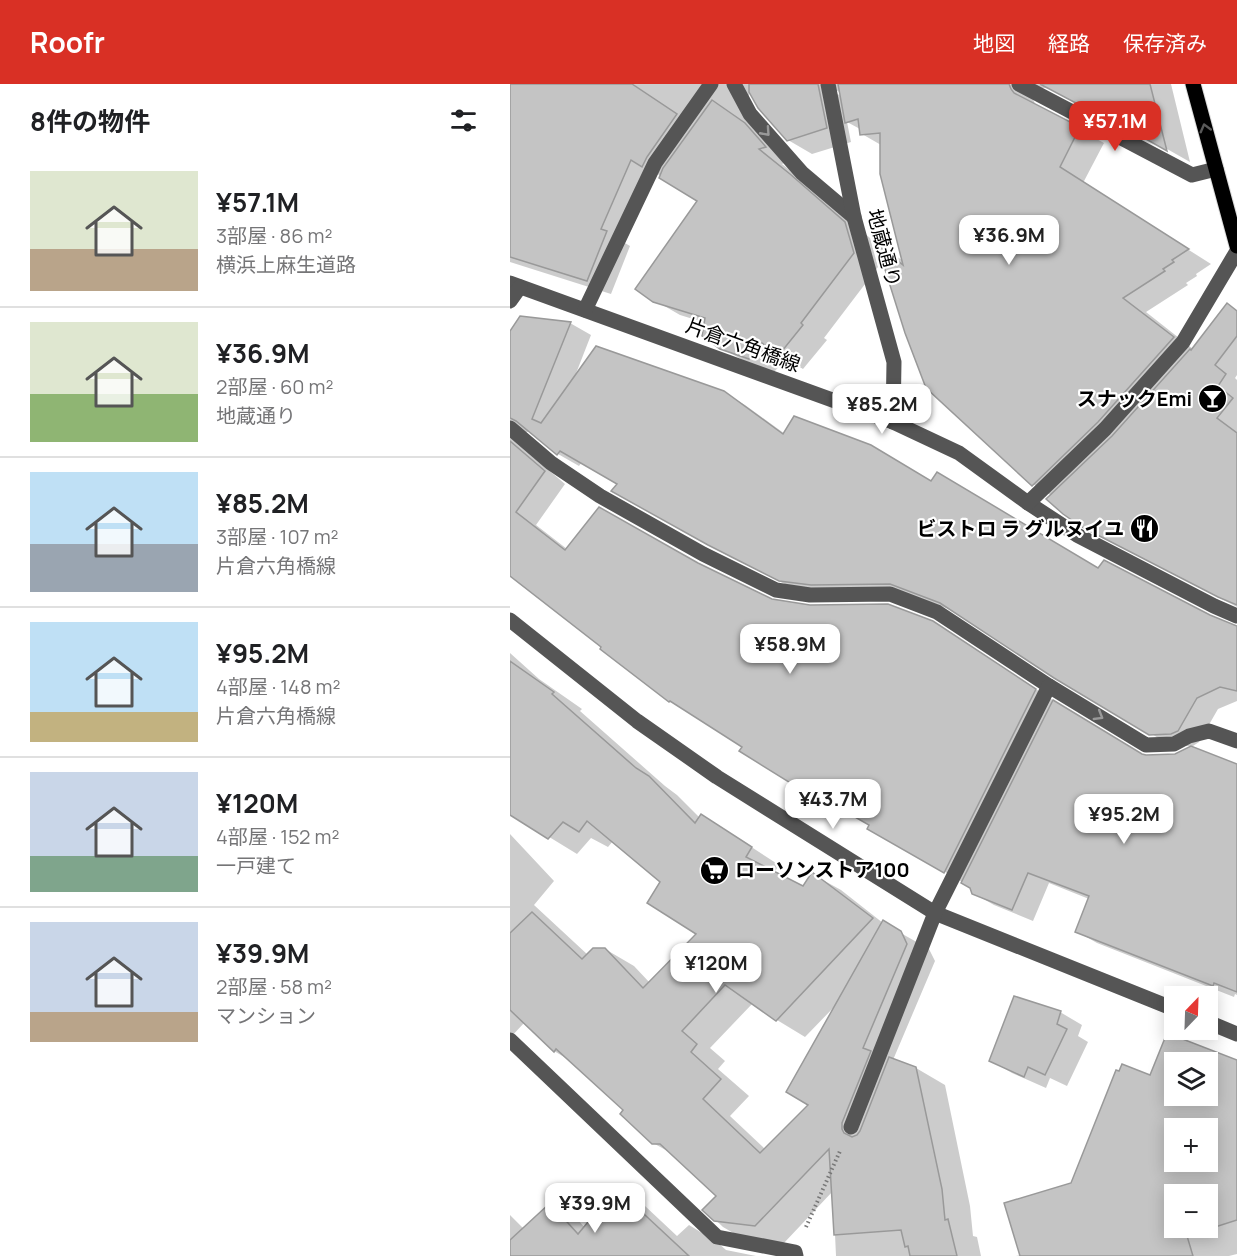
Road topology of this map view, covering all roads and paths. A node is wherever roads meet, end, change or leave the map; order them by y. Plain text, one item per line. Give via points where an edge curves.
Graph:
1 (711, 84) edge
2 (734, 84) edge
3 (828, 84) edge
4 (1019, 84) edge
5 (1193, 84) edge
6 (1216, 169) junction
7 (854, 217) junction
8 (1237, 246) edge
9 (1237, 251) edge
10 (515, 285) edge
11 (510, 301) edge
12 (585, 310) junction
13 (893, 422) junction
14 (510, 428) edge
15 (1028, 503) junction
16 (1237, 616) edge
17 (510, 620) edge
18 (1049, 686) junction
19 (1237, 741) edge
20 (935, 913) junction
21 (1164, 1005) edge
22 (1218, 1026) edge
23 (1237, 1034) edge
24 (510, 1040) edge
25 (850, 1127) joint
26 (795, 1254) edge

1 - 12 street via 655,163
2 -> 7 street via 750,114 802,173
3 - 7 street, 地蔵通り
4 - 6 street via 1192,175
6 -> 5 main road
6 - 8 main road
7 - 13 street, 地蔵通り via 894,362
9 - 15 street via 1183,342 1105,429
10 - 11 street
10 - 12 street, 片倉六角橋線
12 - 13 street, 片倉六角橋線
13 - 15 street, 片倉六角橋線 via 959,453
14 - 18 street via 551,463 600,496 776,590 810,596 890,594 937,612
15 - 16 street, 片倉六角橋線 via 1077,535
17 - 20 street via 637,721 708,771
18 -> 19 street via 1146,745 1174,744 1209,731
18 - 20 street
20 - 21 street
20 - 25 street
22 - 23 street
24 - 26 street via 717,1237
25 - 26 path

